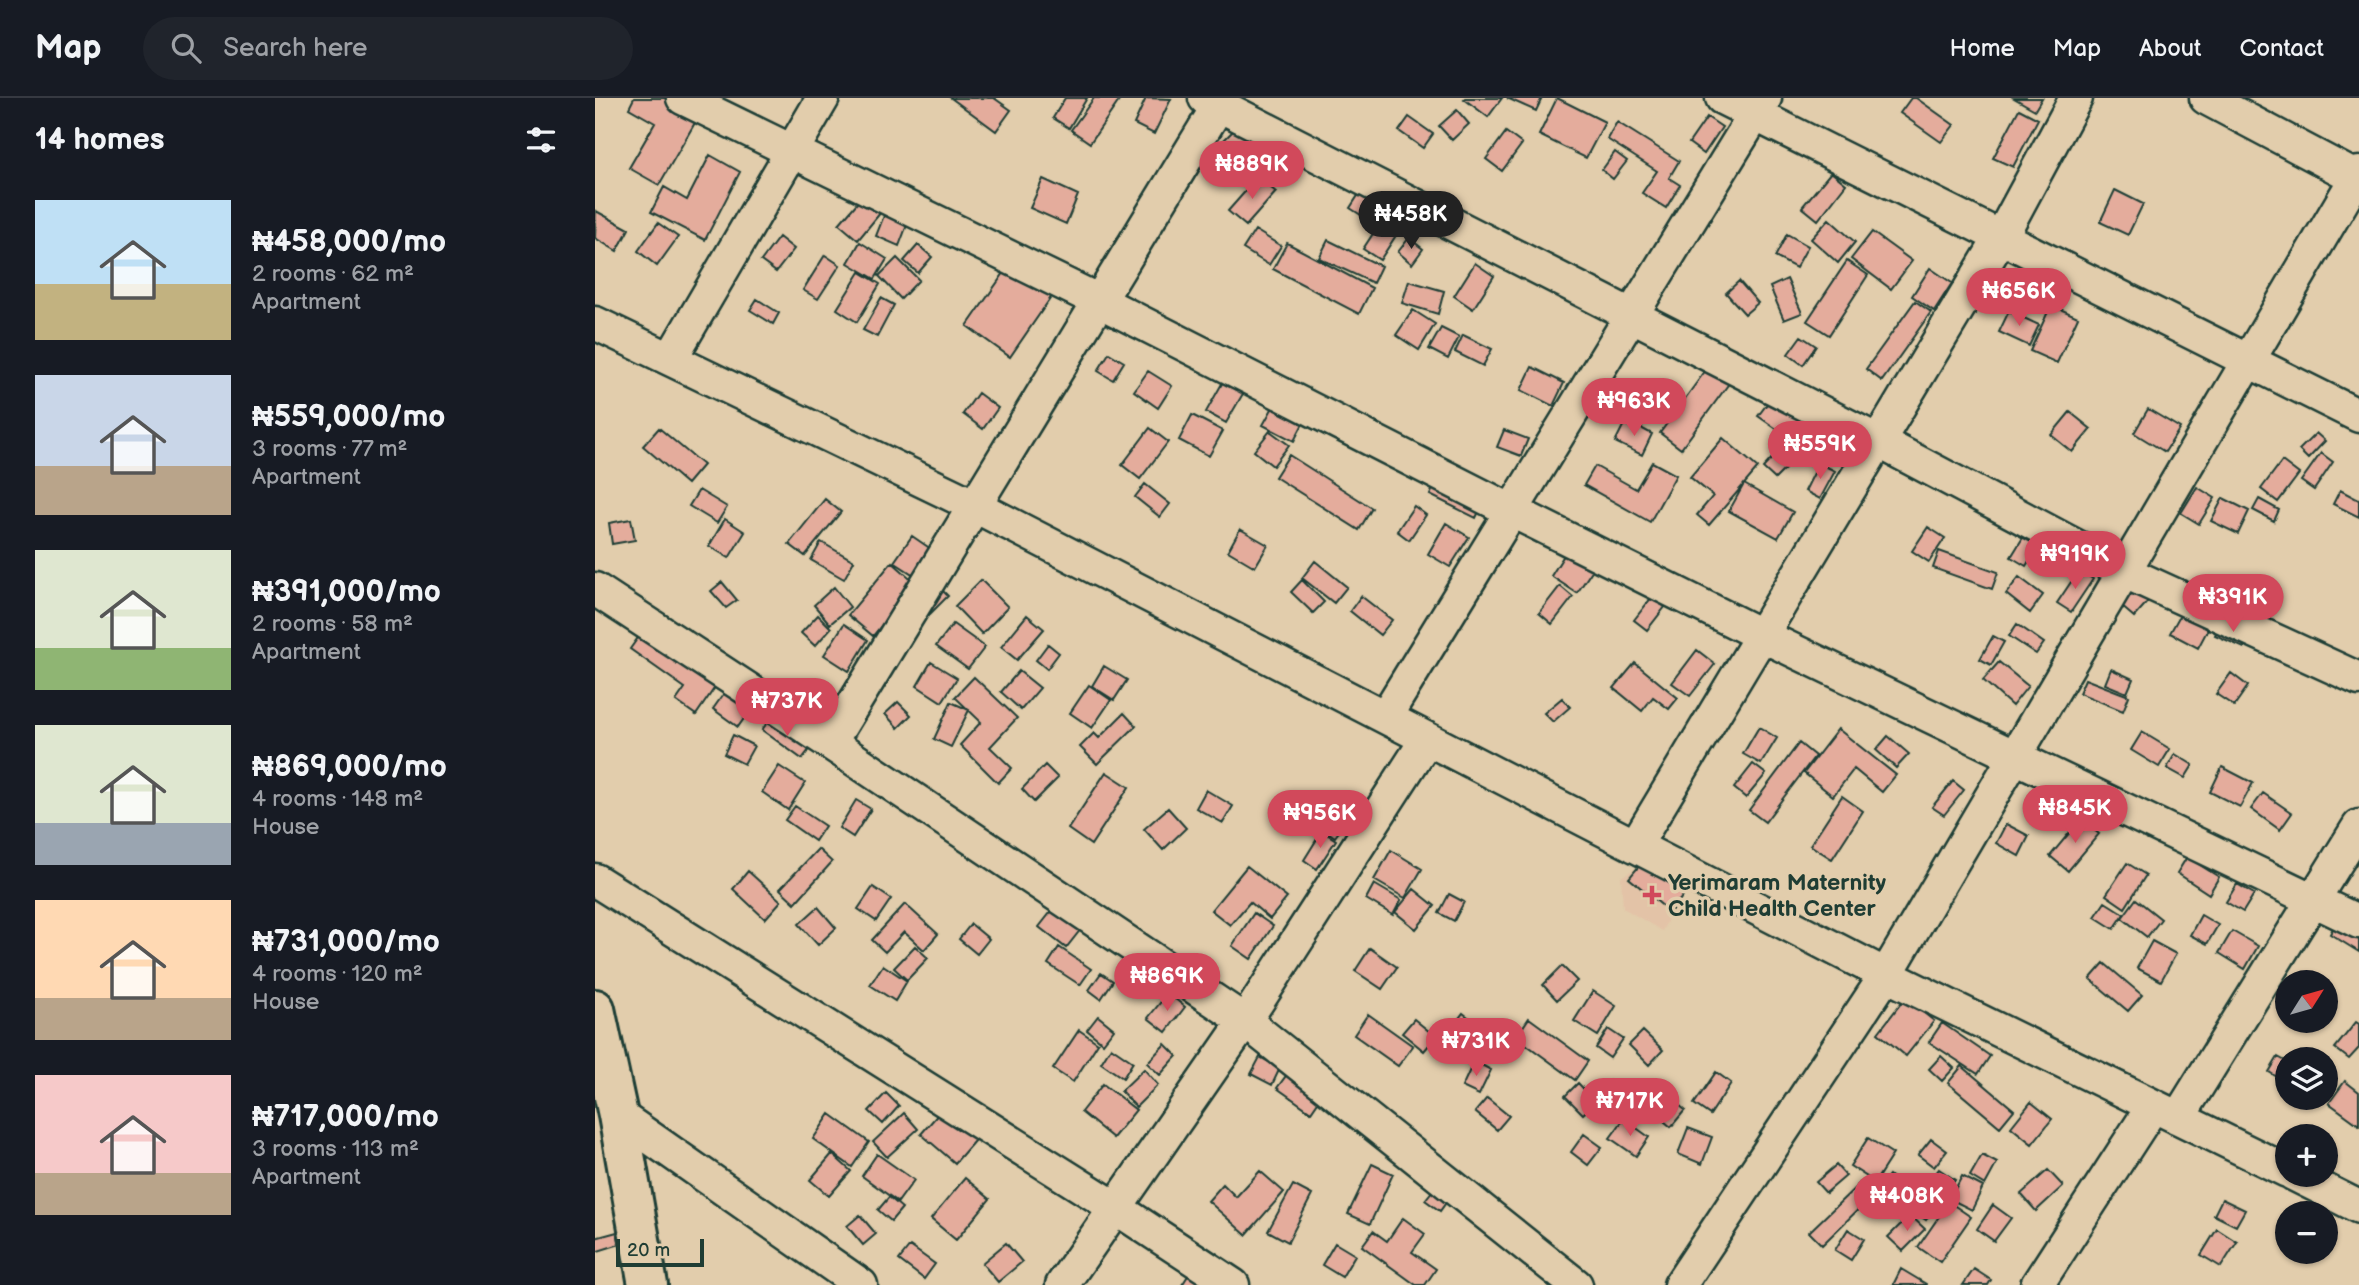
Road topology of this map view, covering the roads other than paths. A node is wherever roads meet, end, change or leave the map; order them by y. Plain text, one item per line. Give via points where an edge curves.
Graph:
1 (683, 98) edge
2 (823, 98) edge
3 (1722, 98) edge
4 (2076, 98) edge
5 (2206, 98) edge
6 (1216, 100) edge
7 (1760, 107) edge
8 (791, 152) junction
9 (2358, 176) edge
10 (2001, 237) junction
11 (1098, 301) junction
12 (1632, 316) junction
13 (595, 323) edge
14 (671, 358) junction
15 (2248, 359) junction
16 (2359, 416) edge
17 (1878, 441) junction
18 (973, 505) junction
19 (1511, 511) junction
20 (2125, 572) junction
21 (595, 589) edge
22 (1761, 635) junction
23 (2359, 679) edge
24 (1385, 717) junction
25 (1427, 739) junction
26 (830, 743) junction
27 (2014, 757) junction
28 (2359, 827) edge
29 (1635, 846) junction
30 (595, 880) edge
31 (2313, 901) junction
32 (2359, 922) edge
33 (1886, 975) junction
34 (595, 1009) edge
35 (1245, 1021) junction
36 (2165, 1112) junction
37 (618, 1115) junction
38 (2275, 1165) edge
39 (2319, 1187) edge
40 (2359, 1207) edge
41 (1116, 1208) junction
42 (648, 1285) edge
43 (861, 1285) edge
44 (1062, 1285) edge
45 (1233, 1285) edge
46 (1576, 1285) edge
47 (1680, 1285) edge
48 (2037, 1285) edge

1 - 8 street
2 - 8 street
3 - 7 street
4 - 10 street
5 - 9 street
6 - 11 street
6 - 12 street
7 - 10 street
7 - 12 street
8 - 11 street
8 - 14 street
9 - 15 street
10 - 15 street
10 - 17 street
11 - 18 street
11 - 19 street
12 - 17 street
12 - 19 street
13 - 14 street
14 - 18 street
15 - 16 street
15 - 20 street
17 - 20 street
17 - 22 street
18 - 24 street
18 - 26 street
19 - 22 street
19 - 24 street
20 - 23 street
20 - 27 street
21 - 26 street
22 - 27 street
22 - 29 street
24 - 25 street
25 - 29 street
25 - 35 street
26 - 35 street
27 - 31 street
27 - 33 street
28 - 31 street
29 - 33 street
30 - 41 street
31 - 32 street
31 - 36 street
33 - 36 street
33 - 47 street
34 - 37 main road
35 - 41 street
35 - 46 street
36 - 38 street
36 - 48 street
37 - 42 main road
37 - 43 street
39 - 40 street
41 - 44 street
41 - 45 street

